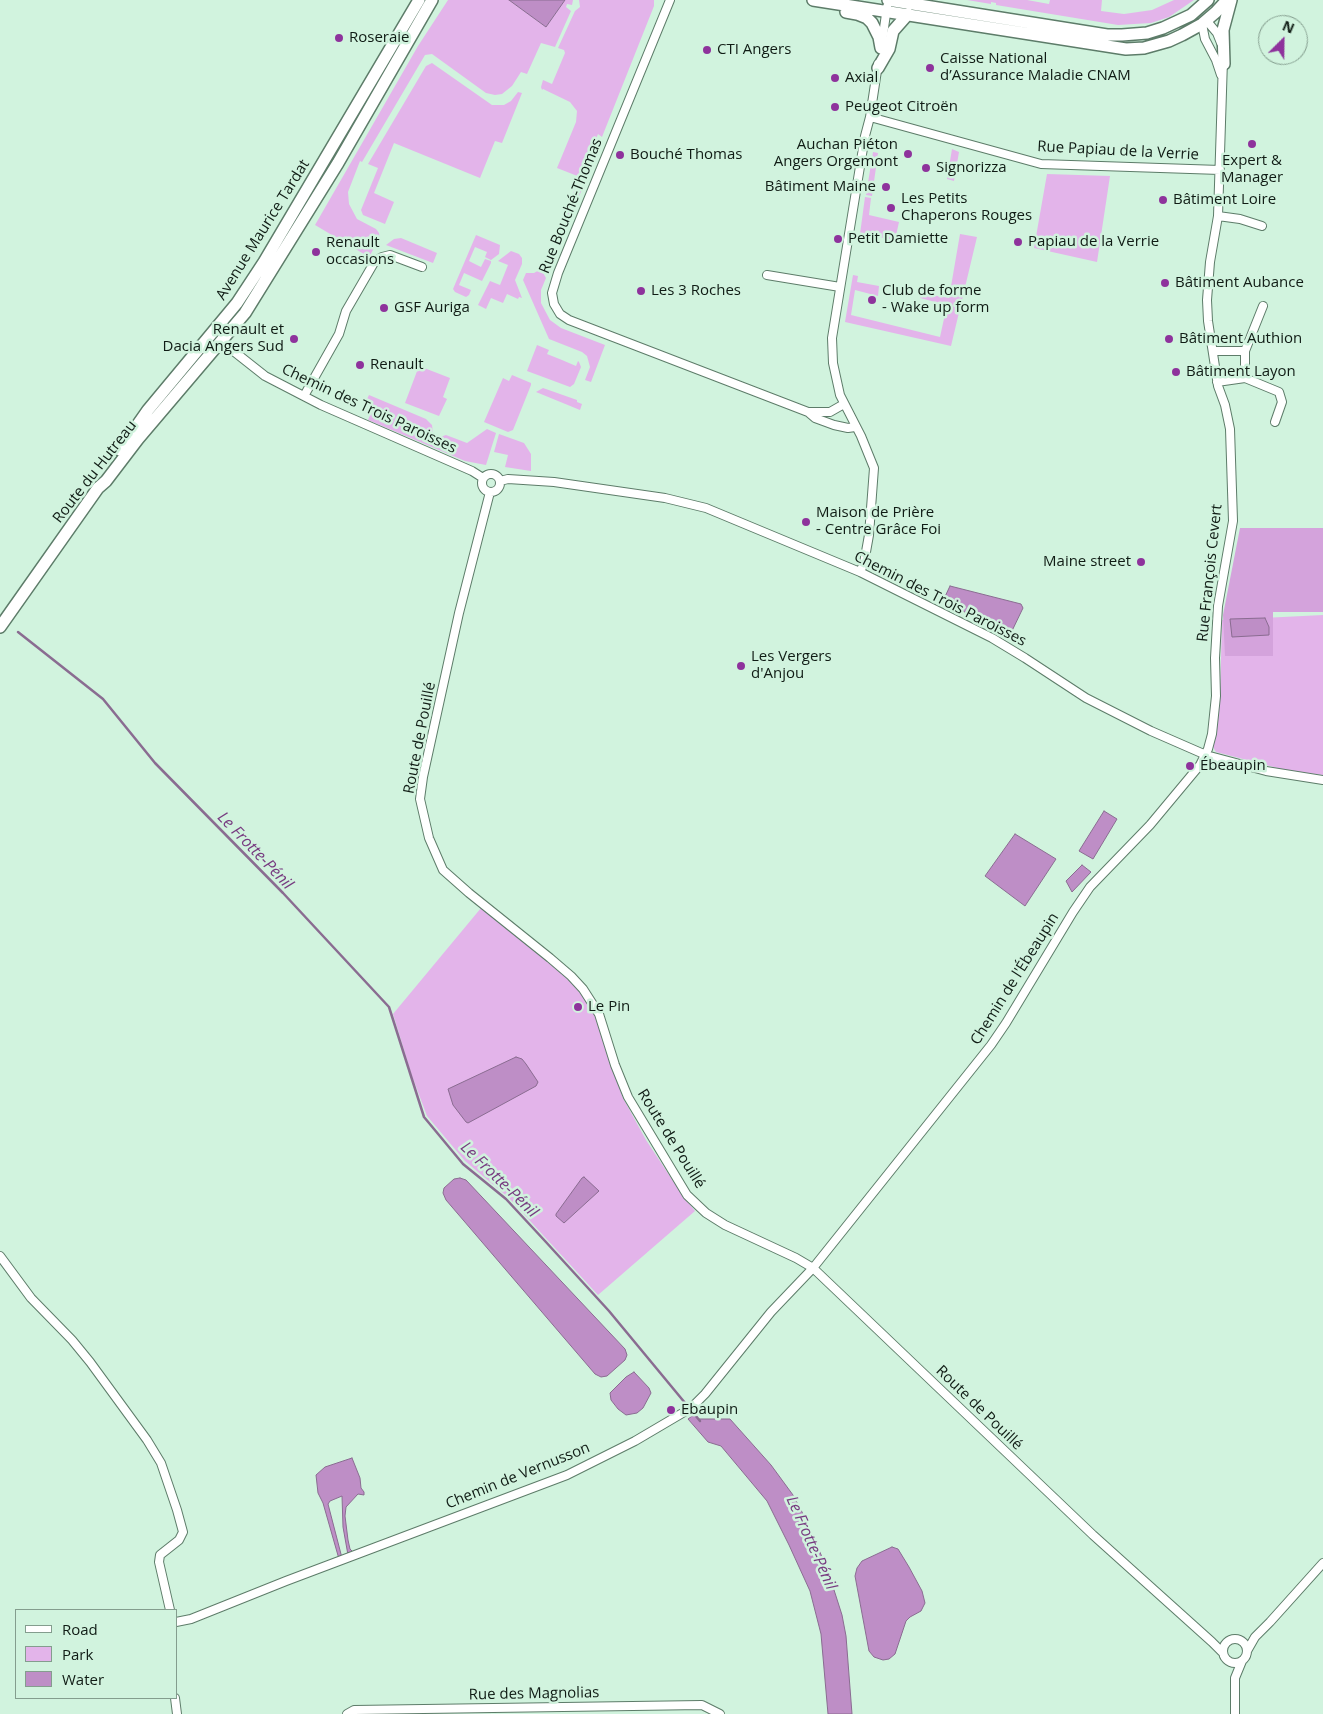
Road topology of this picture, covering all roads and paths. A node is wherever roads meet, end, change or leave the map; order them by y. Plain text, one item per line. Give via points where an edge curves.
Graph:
1 (432, 0) edge
2 (670, 0) edge
3 (811, 0) edge
4 (929, 0) edge
5 (1208, 0) edge
6 (1216, 0) edge
7 (1229, 0) edge
8 (417, 1) edge
9 (888, 4) edge
10 (966, 12) junction
11 (908, 14) junction
12 (1200, 18) junction
13 (881, 48) junction
14 (1224, 64) junction
15 (878, 68) junction
16 (1223, 97) junction
17 (870, 117) junction
18 (1220, 170) junction
19 (1218, 216) junction
20 (1262, 226) dead end
21 (422, 267) dead end
22 (767, 275) dead end
23 (840, 287) junction
24 (1263, 306) dead end
25 (222, 342) junction
26 (1213, 351) junction
27 (1244, 351) junction
28 (1245, 378) junction
29 (1217, 382) junction
30 (304, 396) junction
31 (844, 404) junction
32 (808, 412) junction
33 (1275, 422) dead end
34 (855, 427) junction
35 (483, 478) junction
36 (500, 481) junction
37 (98, 488) junction
38 (490, 492) junction
39 (860, 572) junction
40 (0, 627) edge
41 (1206, 755) junction
42 (1323, 780) edge
43 (0, 1256) edge
44 (813, 1268) junction
45 (1323, 1563) edge
46 (170, 1609) edge
47 (178, 1622) edge
48 (1255, 1637) junction
49 (1241, 1640) junction
50 (1212, 1642) junction
51 (1226, 1642) junction
52 (1247, 1651) junction
53 (1222, 1652) junction
54 (1228, 1661) junction
55 (1242, 1661) junction
56 (1235, 1678) junction
57 (176, 1699) edge
58 (177, 1714) edge
59 (347, 1714) edge
60 (720, 1714) edge
61 (1235, 1714) edge

1 - 25 street, Avenue Maurice Tardat via 338,163 243,316
2 - 32 street, Rue Bouché-Thomas via 558,274 552,293 554,304 569,320
3 - 9 street
3 - 13 street via 820,7 867,18 879,37
4 - 10 street via 961,4
5 - 12 street
6 - 12 street
7 - 12 street
7 - 14 street via 1223,30
8 - 37 street, Avenue Maurice Tardat via 264,262 237,303 148,410 102,477
9 - 10 street
9 - 11 street
9 - 13 street
10 - 12 street via 1107,34 1148,33
11 - 12 street via 1126,49 1169,41
11 - 15 street via 893,31 889,49
12 - 14 street, Rue François Cevert via 1217,33
12 - 16 street, Rue François Cevert via 1205,40 1220,70
13 - 15 street
14 - 16 street, Rue François Cevert
15 - 17 street
16 - 18 street, Rue François Cevert
17 - 18 street, Rue Papiau de la Verrie via 1041,164
17 - 23 street via 864,136
18 - 19 street, Rue François Cevert
19 - 20 street
19 - 26 street, Rue François Cevert via 1207,286
21 - 30 street via 390,255 375,262 346,311 339,334
22 - 23 street
23 - 31 street via 832,350 837,385
24 - 27 street
25 - 30 street, Chemin des Trois Paroisses via 266,376
25 - 37 street, Route du Hutreau
26 - 27 street
26 - 29 street, Rue François Cevert
27 - 28 street
28 - 29 street
28 - 33 street via 1279,392 1282,402
29 - 41 street, Rue François Cevert via 1230,429 1233,521 1218,606 1216,696
30 - 35 street, Chemin des Trois Paroisses
31 - 32 street, Rue Bouché-Thomas via 830,412
31 - 34 street
32 - 34 street, Rue Bouché-Thomas via 834,425
34 - 39 street via 873,463 874,472 868,542
35 - 36 street via 491,474
35 - 38 street via 482,487
36 - 38 street via 498,489
36 - 39 street, Chemin des Trois Paroisses via 554,482 665,498 706,508
37 - 40 street, Route du Hutreau
38 - 44 street, Route de Pouillé via 423,777 420,799 435,854 444,870 463,888 583,989 599,1014 628,1097 687,1195 725,1225
39 - 41 street, Chemin des Trois Paroisses via 992,638 1118,716
41 - 42 street, Chemin des Trois Paroisses via 1266,771
41 - 44 street, Chemin de l'Ébeaupin via 1176,795 1087,892 991,1045
43 - 46 street via 31,1298 90,1362 161,1463 183,1532 158,1562
44 - 47 street, Chemin de Vernusson via 771,1312 698,1401 685,1413 635,1441 567,1475
44 - 50 street, Route de Pouillé via 1093,1535
45 - 48 street
48 - 49 street
48 - 52 street
49 - 51 street via 1233,1638
49 - 52 street
50 - 51 street
50 - 53 street, Route de Pouillé
51 - 53 street
52 - 55 street
53 - 54 street
54 - 55 street
54 - 56 street
55 - 56 street
56 - 61 street
57 - 58 street
59 - 60 street, Rue des Magnolias via 354,1710 702,1705

